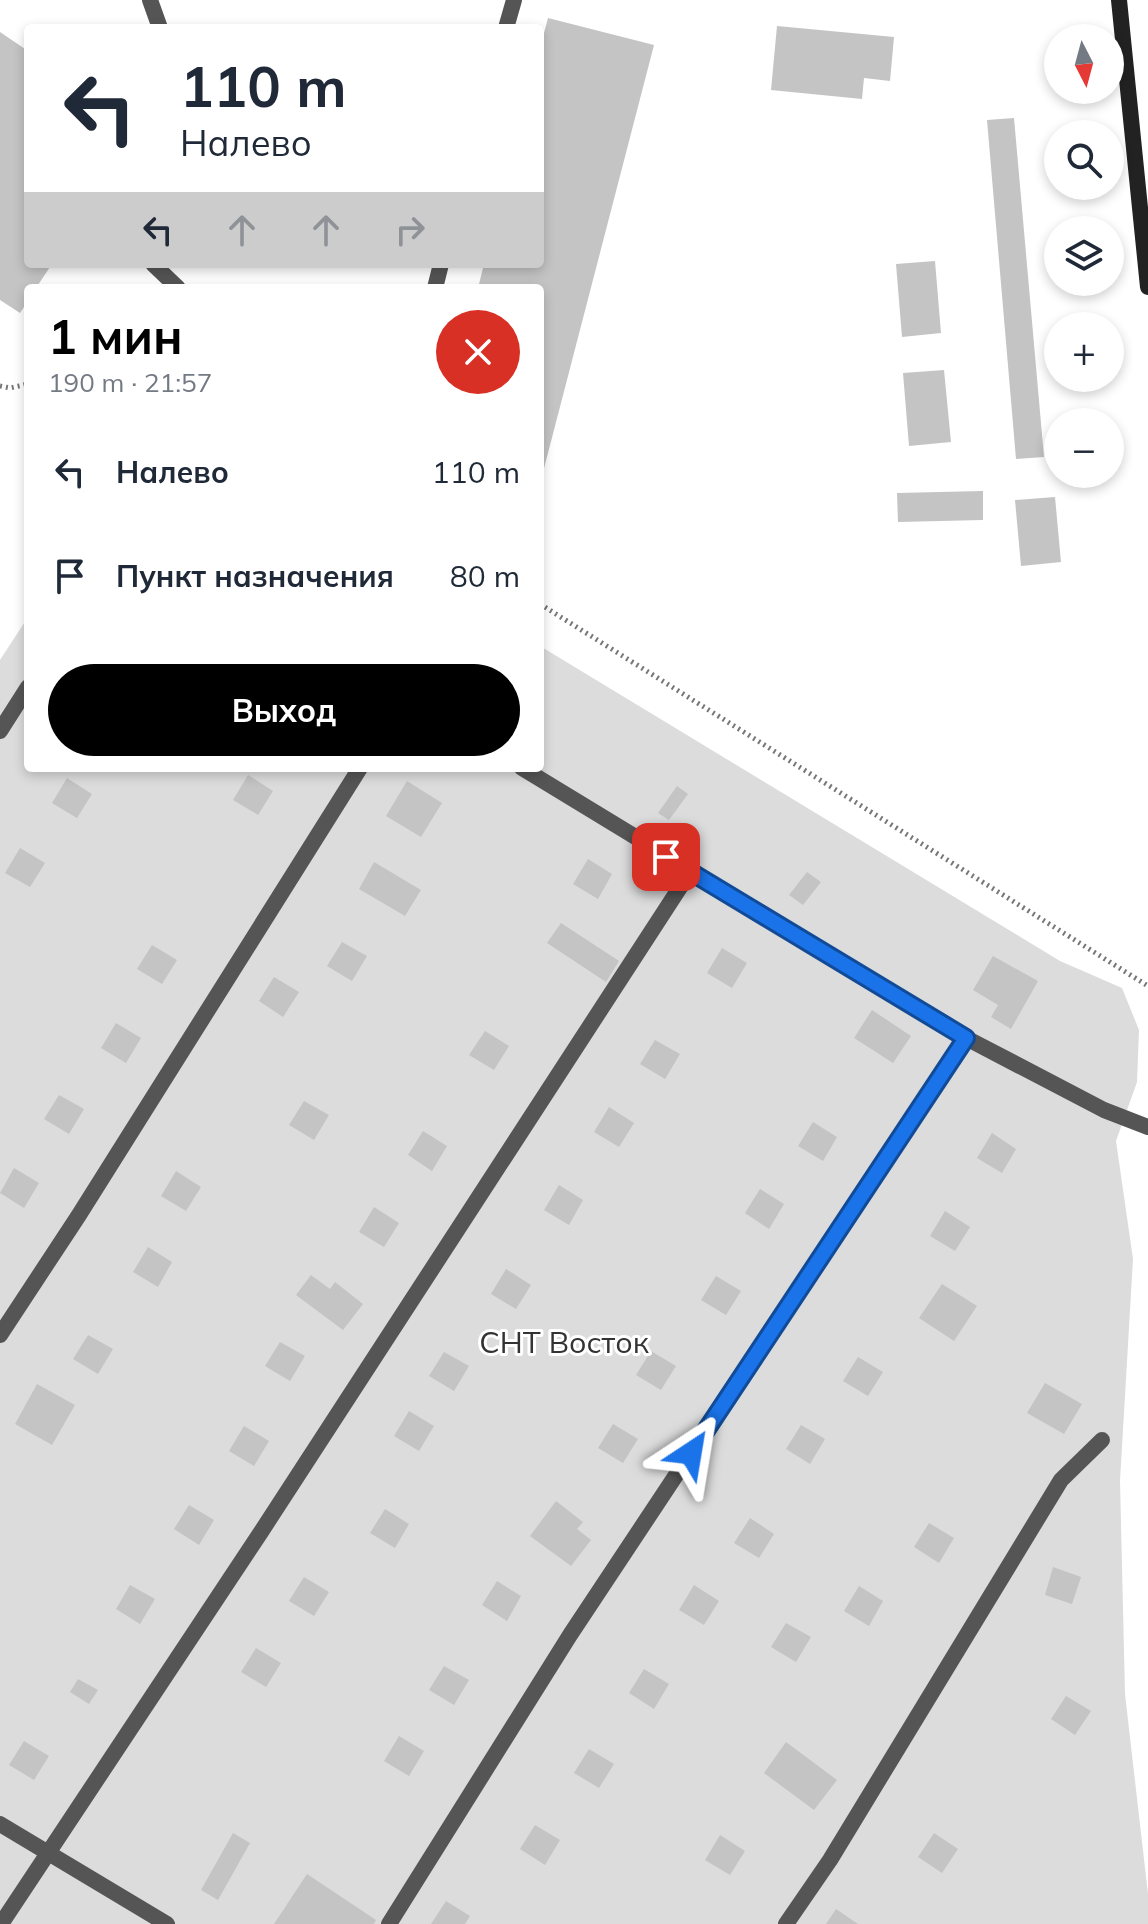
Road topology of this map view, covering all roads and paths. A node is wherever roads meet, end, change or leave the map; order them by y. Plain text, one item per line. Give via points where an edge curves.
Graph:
1 (150, 0) edge
2 (514, 0) edge
3 (1119, 0) edge
4 (159, 24) edge
5 (507, 24) edge
6 (1142, 156) edge
7 (157, 268) edge
8 (174, 284) edge
9 (1148, 287) edge
10 (24, 385) edge
11 (0, 386) edge
12 (544, 607) edge
13 (24, 693) edge
14 (0, 731) edge
15 (357, 772) edge
16 (528, 772) edge
17 (690, 872) junction
18 (1148, 986) edge
19 (966, 1038) junction
20 (1148, 1127) edge
21 (0, 1335) edge
22 (1102, 1440) dead end
23 (0, 1824) edge
24 (48, 1852) junction
25 (1, 1924) edge
26 (167, 1924) edge
27 (389, 1924) edge
28 (786, 1924) edge

1 - 4 lane
2 - 5 lane
3 - 6 main road
6 - 9 main road
7 - 8 lane
10 - 11 path
12 - 18 path
13 - 14 lane
15 - 21 lane
16 - 17 lane
17 - 19 lane
17 - 24 lane
19 - 20 lane via 1104,1110
19 - 27 lane via 570,1635
22 - 28 lane via 1061,1480
23 - 24 lane
24 - 25 lane
24 - 26 lane

